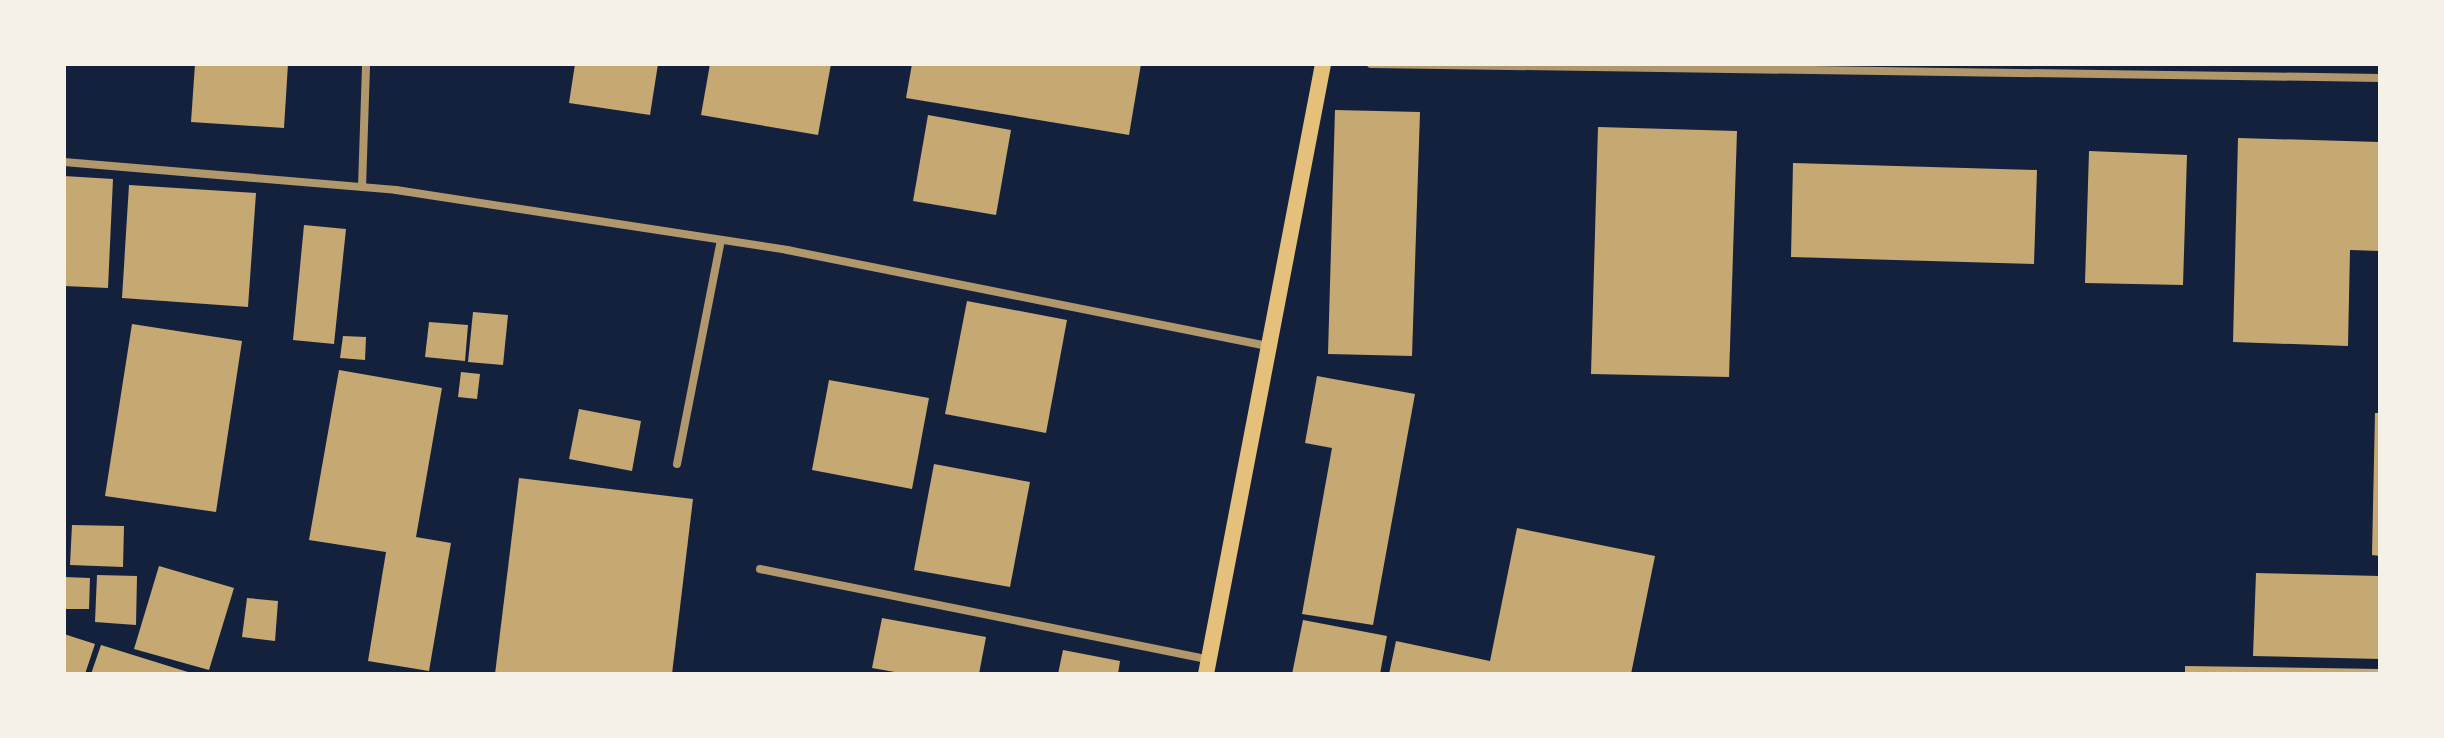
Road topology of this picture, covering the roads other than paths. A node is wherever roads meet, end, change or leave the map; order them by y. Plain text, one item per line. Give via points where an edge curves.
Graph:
1 (366, 64) edge
2 (1323, 64) edge
3 (1371, 64) edge
4 (2380, 78) edge
5 (64, 162) edge
6 (362, 187) junction
7 (721, 240) junction
8 (1272, 347) junction
9 (677, 464) dead end
10 (760, 569) dead end
11 (1208, 666) edge

1 - 6 street
2 - 8 main road
3 - 4 street
5 - 6 street
6 - 7 street
7 - 8 street via 1010,292
7 - 9 street
8 - 11 main road
10 - 11 street

